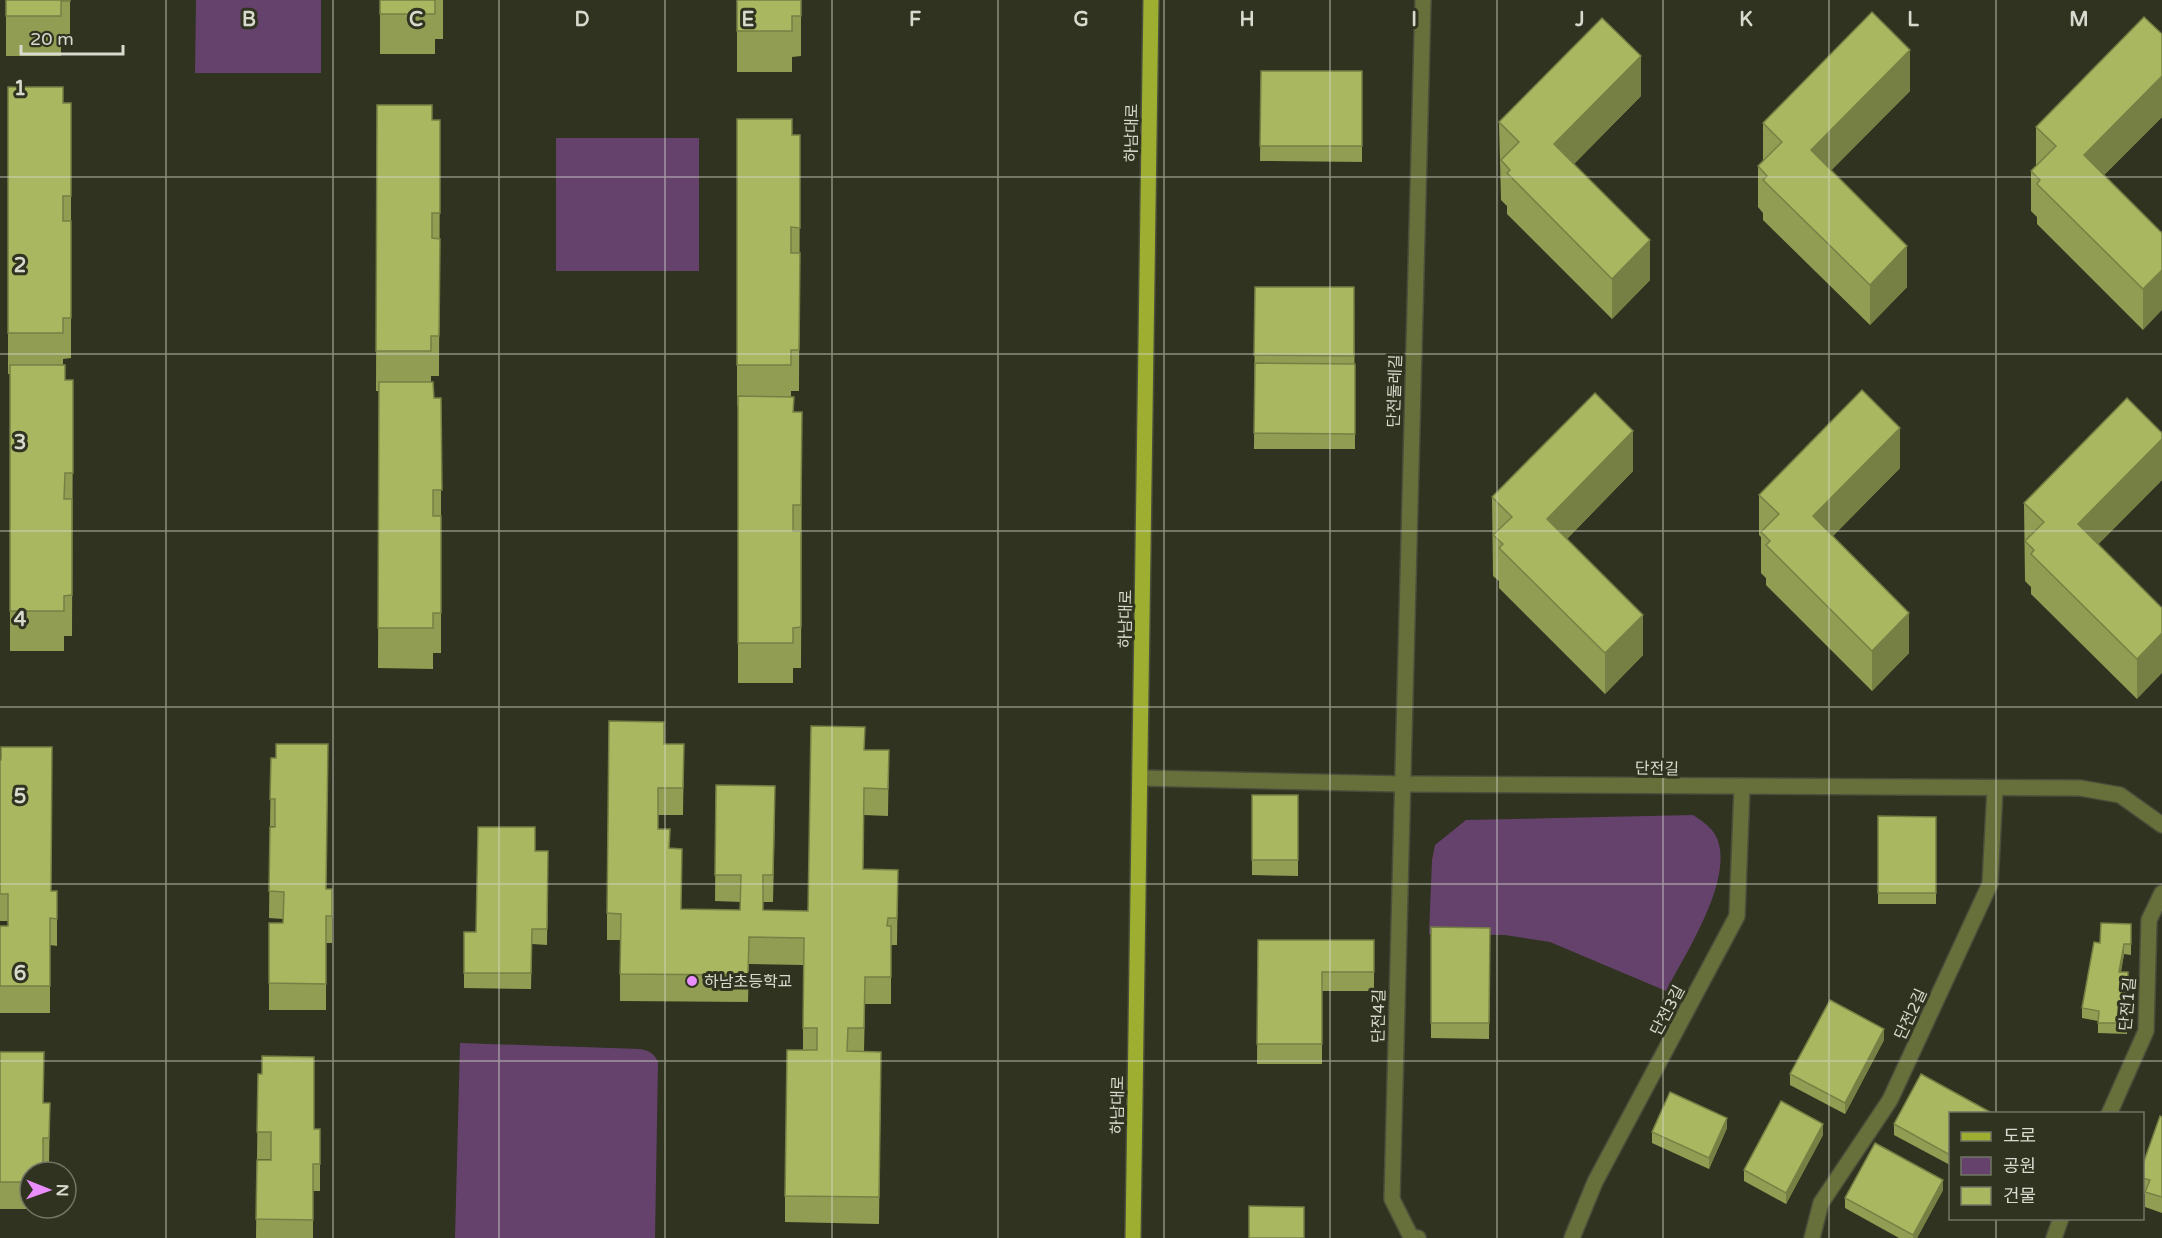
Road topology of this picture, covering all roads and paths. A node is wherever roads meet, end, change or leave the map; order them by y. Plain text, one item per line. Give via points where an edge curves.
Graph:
1 (1151, 0) edge
2 (1423, 0) edge
3 (1141, 778) junction
4 (1401, 784) junction
5 (1742, 787) junction
6 (1995, 789) junction
7 (2162, 825) edge
8 (2162, 893) edge
9 (2109, 1112) edge
10 (2060, 1220) edge
11 (1133, 1238) edge
12 (1418, 1238) edge
13 (1572, 1238) edge
14 (1812, 1238) edge
15 (2054, 1238) edge

1 - 3 main road, 하남대로
2 - 4 street, 단전둘레길
3 - 4 street, 단전길
3 - 11 main road, 하남대로
4 - 5 street, 단전길
4 - 12 street, 단전4길 via 1392,1199 1411,1237
5 - 6 street, 단전길
5 - 13 street, 단전3길 via 1737,916 1595,1182
6 - 7 street, 단전길 via 2080,788 2120,795
6 - 14 street, 단전2길 via 1990,884 1890,1100 1821,1203
8 - 9 street, 단전1길 via 2149,920 2146,1031
10 - 15 street

